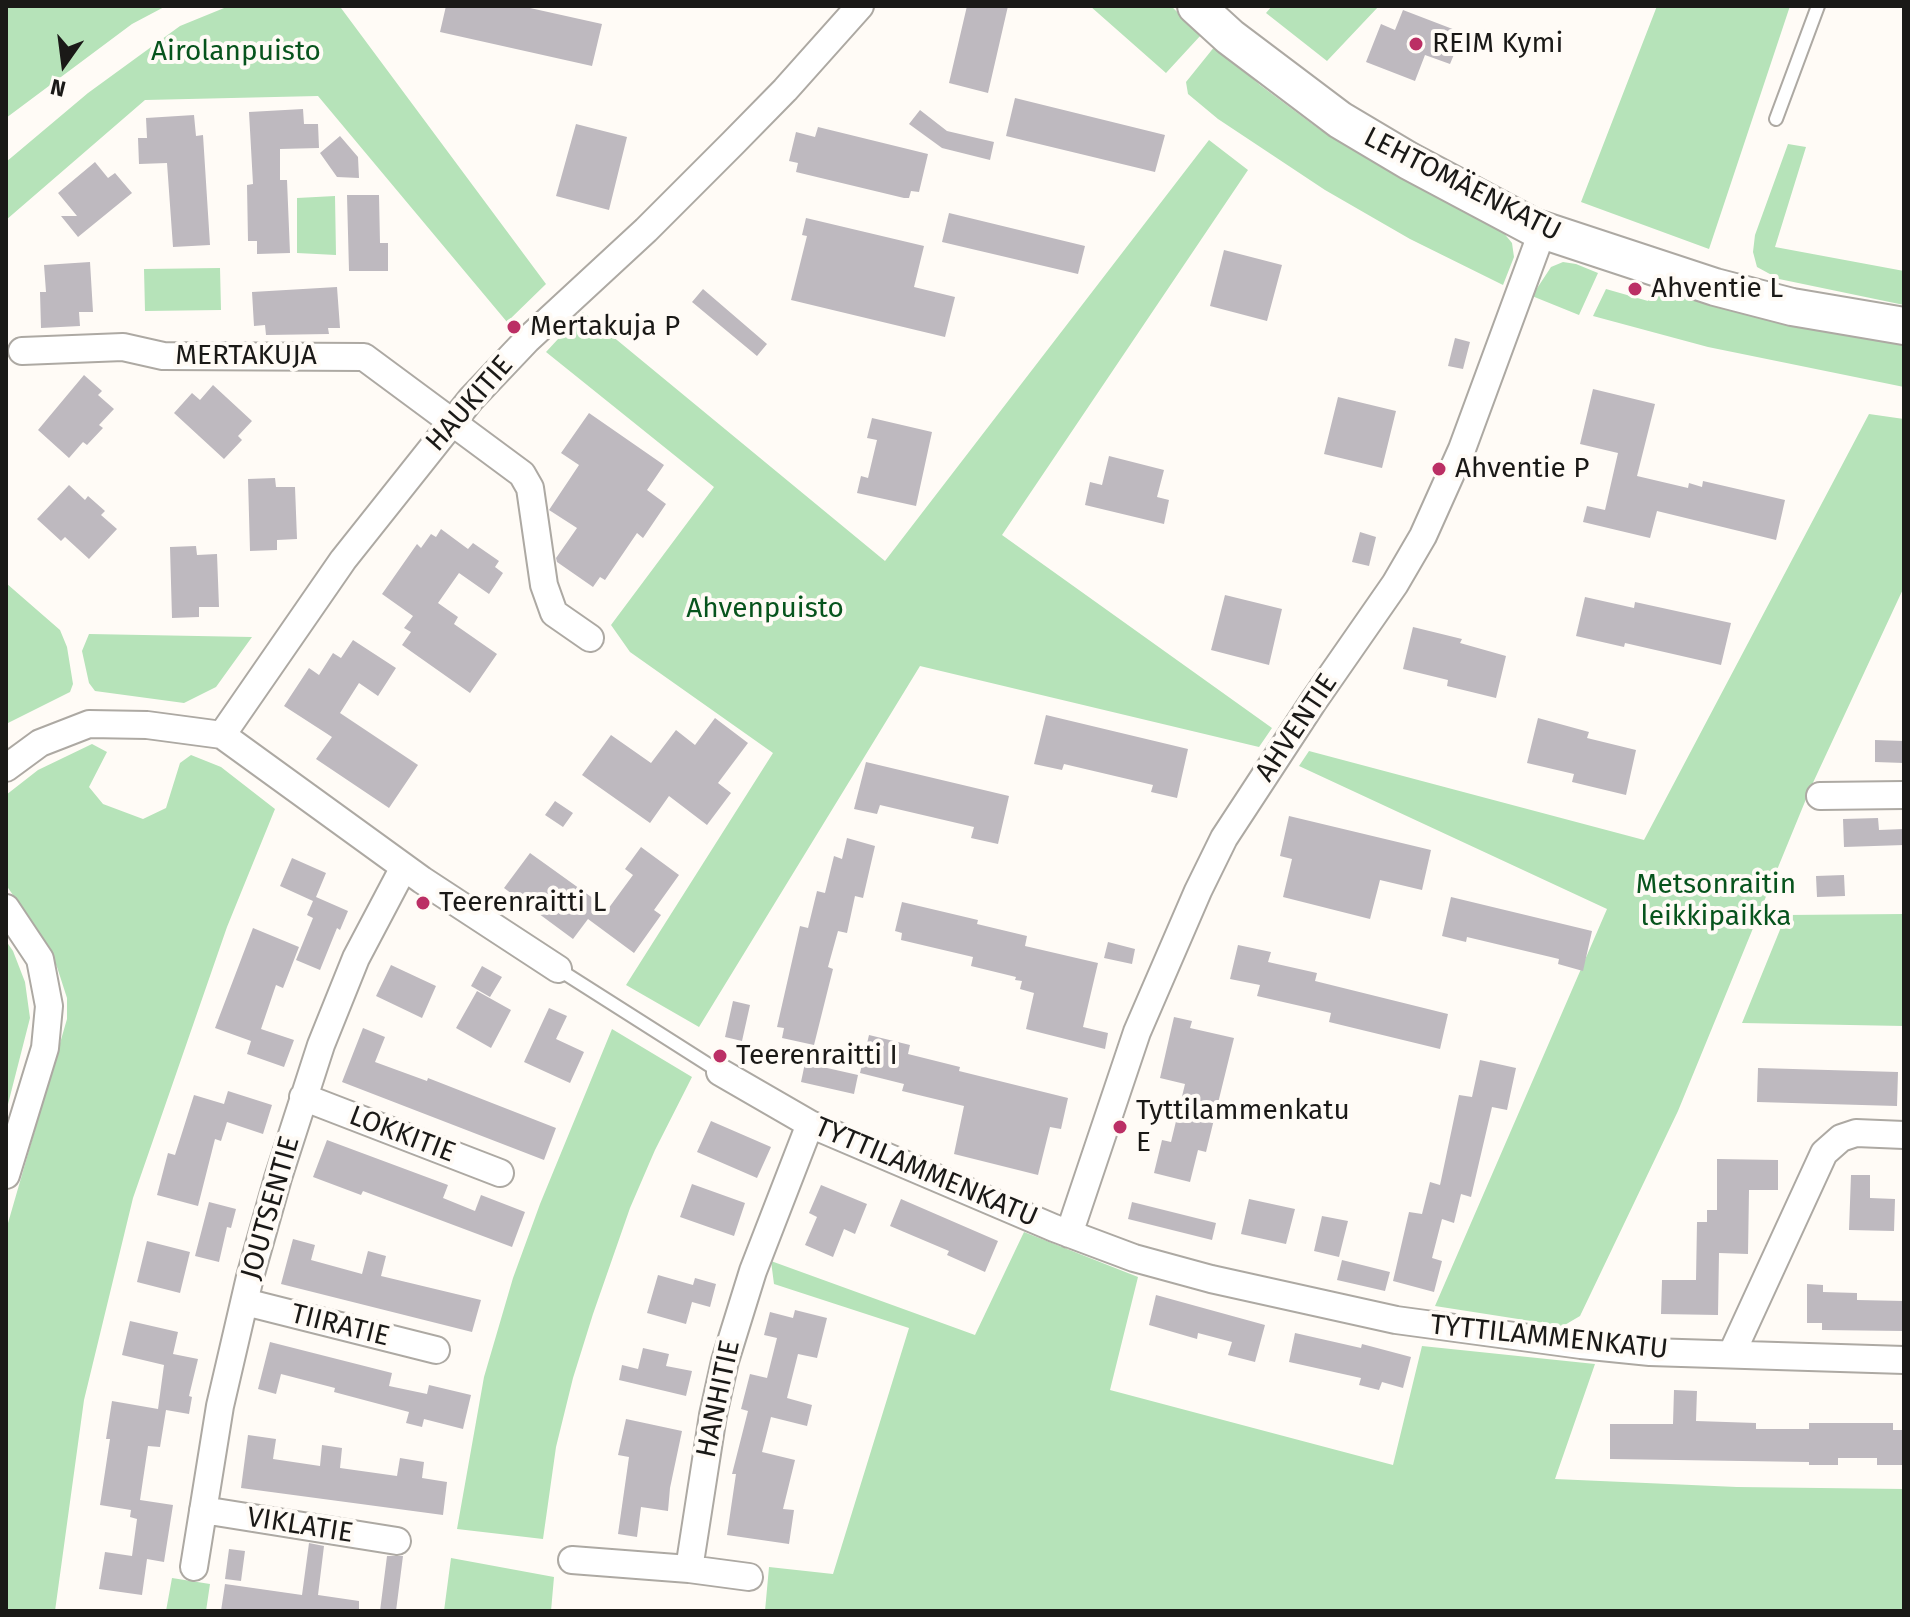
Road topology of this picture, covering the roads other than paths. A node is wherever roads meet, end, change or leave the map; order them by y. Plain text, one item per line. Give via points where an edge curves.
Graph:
1 (860, 6) edge
2 (1196, 6) edge
3 (1818, 6) edge
4 (1776, 119) dead end
5 (1542, 232) junction
6 (1904, 326) edge
7 (22, 351) dead end
8 (450, 422) junction
9 (590, 638) dead end
10 (222, 735) junction
11 (6, 768) edge
12 (1904, 795) edge
13 (1820, 796) dead end
14 (404, 867) junction
15 (6, 908) edge
16 (558, 969) joint
17 (720, 1072) joint
18 (303, 1097) junction
19 (810, 1124) junction
20 (1904, 1135) edge
21 (500, 1173) dead end
22 (6, 1175) edge
23 (1069, 1234) junction
24 (245, 1302) junction
25 (436, 1350) dead end
26 (1732, 1353) junction
27 (1904, 1360) edge
28 (203, 1510) junction
29 (397, 1541) dead end
30 (572, 1560) dead end
31 (194, 1567) dead end
32 (689, 1569) junction
33 (749, 1577) dead end

1 - 8 street, HAUKITIE via 764,112 527,340
2 - 5 street, LEHTOMÄENKATU via 1340,120
3 - 4 lane
5 - 6 street, LEHTOMÄENKATU via 1792,307
5 - 23 street, AHVENTIE via 1462,449 1423,536 1224,838 1198,891 1137,1032
7 - 8 street, MERTAKUJA via 123,347 163,356 364,357
8 - 9 street, MERTAKUJA via 522,474 530,488 544,585 554,613
8 - 10 street, HAUKITIE via 343,560
10 - 11 street via 89,724 40,743
10 - 14 street, TYTTILAMMENKATU
12 - 13 street
14 - 16 street, TYTTILAMMENKATU
14 - 18 street, JOUTSENTIE via 356,958
15 - 22 street via 40,959 49,1006 45,1048
16 - 17 lane, TYTTILAMMENKATU
17 - 19 street, TYTTILAMMENKATU
18 - 21 street, LOKKITIE
18 - 24 street, JOUTSENTIE
19 - 23 street, TYTTILAMMENKATU
19 - 32 street, HANHITIE via 733,1333 713,1415
20 - 26 street via 1856,1133 1824,1153
23 - 26 street, TYTTILAMMENKATU via 1211,1279 1396,1320 1650,1352
24 - 25 street, TIIRATIE
24 - 28 street, JOUTSENTIE
26 - 27 street, TYTTILAMMENKATU
28 - 29 street, VIKLATIE
28 - 31 street, JOUTSENTIE
30 - 32 street
32 - 33 street

